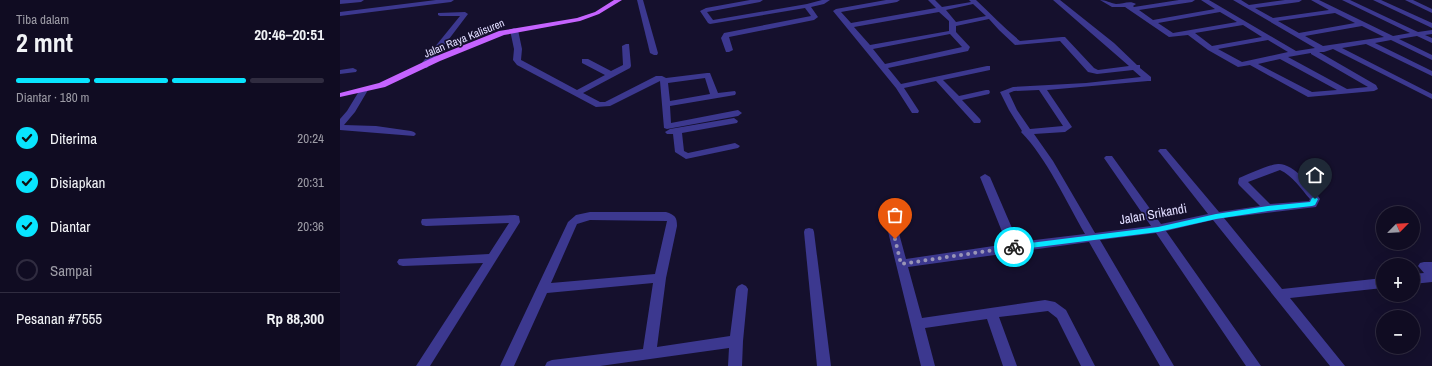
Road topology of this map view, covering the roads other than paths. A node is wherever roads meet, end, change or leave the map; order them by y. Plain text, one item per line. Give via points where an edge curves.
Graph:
1 (361, 0) edge
2 (452, 0) edge
3 (619, 0) edge
4 (640, 0) edge
5 (760, 0) edge
6 (827, 0) edge
7 (897, 0) edge
8 (931, 0) edge
9 (1056, 0) edge
10 (1103, 0) edge
11 (1159, 0) edge
12 (1192, 0) edge
13 (1204, 0) edge
14 (1236, 0) edge
15 (1299, 0) edge
16 (1314, 0) edge
17 (1345, 0) edge
18 (1376, 0) edge
19 (1408, 0) edge
20 (340, 2) edge
21 (971, 2) edge
22 (807, 6) junction
23 (1130, 7) junction
24 (1249, 7) junction
25 (941, 10) junction
26 (1221, 10) junction
27 (1335, 11) junction
28 (1432, 11) edge
29 (340, 14) edge
30 (987, 18) dead end
31 (1272, 20) junction
32 (1152, 22) junction
33 (1244, 23) junction
34 (1362, 24) junction
35 (848, 26) junction
36 (1432, 26) edge
37 (952, 28) junction
38 (514, 30) junction
39 (1432, 32) edge
40 (1190, 33) junction
41 (1416, 34) junction
42 (1298, 35) junction
43 (1269, 38) junction
44 (1391, 38) junction
45 (1432, 41) edge
46 (1369, 43) junction
47 (626, 46) dead end
48 (868, 48) junction
49 (1211, 48) junction
50 (1336, 48) junction
51 (729, 50) dead end
52 (1324, 50) junction
53 (1314, 52) junction
54 (654, 53) dead end
55 (1295, 54) junction
56 (1283, 57) junction
57 (1432, 58) edge
58 (585, 60) dead end
59 (1251, 63) junction
60 (424, 66) junction
61 (884, 66) junction
62 (1137, 67) junction
63 (987, 68) dead end
64 (353, 70) dead end
65 (340, 72) edge
66 (1432, 74) edge
67 (612, 75) junction
68 (938, 79) junction
69 (664, 82) junction
70 (899, 87) junction
71 (1041, 87) junction
72 (364, 90) junction
73 (986, 92) dead end
74 (1346, 92) junction
75 (577, 93) junction
76 (732, 93) dead end
77 (340, 95) edge
78 (715, 96) junction
79 (1432, 97) edge
80 (957, 99) junction
81 (666, 104) junction
82 (915, 111) dead end
83 (738, 113) dead end
84 (977, 121) dead end
85 (734, 122) dead end
86 (340, 124) edge
87 (667, 126) junction
88 (340, 127) edge
89 (677, 132) junction
90 (1026, 132) junction
91 (412, 134) dead end
92 (735, 146) dead end
93 (1163, 152) dead end
94 (1109, 158) dead end
95 (985, 177) dead end
96 (1268, 208) junction
97 (889, 215) dead end
98 (1216, 216) junction
99 (426, 222) dead end
100 (1158, 229) junction
101 (809, 232) dead end
102 (1092, 238) junction
103 (1014, 247) junction
104 (492, 258) junction
105 (402, 262) dead end
106 (901, 264) junction
107 (1432, 266) edge
108 (1432, 276) edge
109 (660, 278) junction
110 (1420, 278) edge
111 (1376, 284) edge
112 (544, 288) junction
113 (742, 289) dead end
114 (1281, 294) junction
115 (992, 314) junction
116 (917, 324) junction
117 (736, 341) junction
118 (650, 354) junction
119 (423, 366) edge
120 (507, 366) edge
121 (552, 366) edge
122 (735, 366) edge
123 (824, 366) edge
124 (928, 366) edge
125 (1010, 366) edge
126 (1088, 366) edge
127 (1167, 366) edge
128 (1254, 366) edge
129 (1338, 366) edge

1 - 20 street
2 - 29 street
2 - 60 street via 440,14 465,14
3 - 38 main road, Jalan Raya Kalisuren via 597,13 578,20
4 - 54 street
5 - 22 street via 703,12 710,22 714,22
6 - 22 street
7 - 35 street via 836,11
8 - 25 street
9 - 62 street
10 - 23 street via 1114,6
11 - 23 street
12 - 23 street
13 - 26 street
14 - 24 street
15 - 24 street
16 - 27 street
17 - 41 street
18 - 36 street
19 - 28 street
21 - 25 street
21 - 62 street via 1018,43 1062,39 1091,70 1097,72
22 - 51 street via 814,18 726,35
23 - 32 street
24 - 31 street
25 - 35 street
25 - 37 street via 952,20
26 - 32 street
26 - 33 street
27 - 31 street
27 - 34 street
30 - 37 street
31 - 42 street
32 - 40 street via 1172,35
33 - 40 street
33 - 43 street
34 - 42 street
34 - 44 street
35 - 48 street
37 - 48 street
37 - 61 street via 965,49
38 - 60 main road, Jalan Raya Kalisuren via 451,53
38 - 75 street via 518,49 517,60
39 - 41 street
40 - 49 street
41 - 44 street
41 - 45 street
42 - 52 street
43 - 49 street
43 - 55 street
44 - 46 street
44 - 57 street
46 - 50 street
46 - 66 street
47 - 67 street via 627,66
48 - 61 street
49 - 59 street via 1238,64
50 - 52 street
50 - 79 street
52 - 53 street
53 - 55 street
53 - 74 street via 1374,89
55 - 56 street
56 - 59 street
56 - 74 street
58 - 67 street
59 - 74 street via 1311,94
60 - 72 main road, Jalan Raya Kalisuren
61 - 70 street
62 - 71 street via 1148,79
63 - 68 street
64 - 65 street
67 - 75 street
68 - 70 street
68 - 80 street
69 - 75 street via 662,78 655,79 603,105
69 - 78 street via 707,76 710,78
69 - 81 street
70 - 82 street
71 - 90 street via 1004,92
71 - 90 street via 1068,127
72 - 77 main road, Jalan Raya Kalisuren
72 - 86 street via 351,112
73 - 80 street
76 - 78 street
78 - 81 street
80 - 84 street
81 - 87 street
83 - 87 street
85 - 89 street
87 - 89 street via 669,132
88 - 91 street via 376,128
89 - 92 street via 680,152 686,156
90 - 102 street via 1039,145
93 - 98 street
94 - 100 street
95 - 103 street
96 - 96 street, Jalan Srikandi via 1312,204 1315,199 1284,168 1279,167 1243,179
96 - 98 street, Jalan Srikandi
97 - 106 street
98 - 100 street, Jalan Srikandi
98 - 114 street
99 - 104 street via 515,219
100 - 102 street, Jalan Srikandi
100 - 128 street
101 - 123 street
102 - 103 street, Jalan Srikandi
102 - 127 street
103 - 106 street, Jalan Srikandi
104 - 105 street
104 - 119 street
106 - 116 street
107 - 108 street via 1424,266
108 - 110 street
109 - 112 street
109 - 112 street via 672,219 590,216 573,222
109 - 118 street
111 - 114 street
112 - 120 street
113 - 117 street
114 - 129 street
115 - 116 street
115 - 125 street
115 - 126 street via 1051,306 1062,314
116 - 124 street
117 - 118 street
117 - 122 street
118 - 121 street

